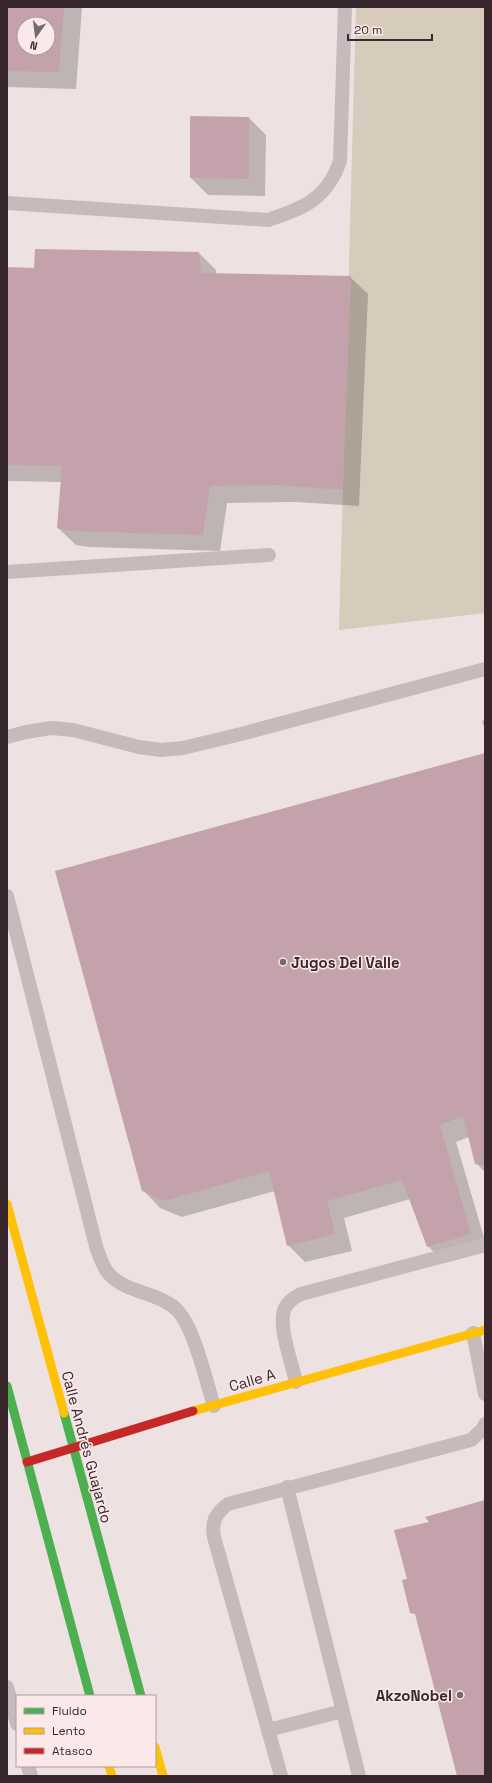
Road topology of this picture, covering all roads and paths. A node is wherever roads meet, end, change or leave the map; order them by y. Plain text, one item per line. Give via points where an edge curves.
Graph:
1 (345, 7) edge
2 (7, 203) edge
3 (269, 556) dead end
4 (7, 572) edge
5 (485, 669) edge
6 (7, 737) edge
7 (7, 896) edge
8 (7, 1204) edge
9 (485, 1245) edge
10 (479, 1331) edge
11 (296, 1382) junction
12 (7, 1386) edge
13 (485, 1394) edge
14 (214, 1406) junction
15 (485, 1424) edge
16 (72, 1447) junction
17 (27, 1462) junction
18 (287, 1487) junction
19 (7, 1687) edge
20 (90, 1695) edge
21 (141, 1695) edge
22 (343, 1711) junction
23 (16, 1720) edge
24 (268, 1730) junction
25 (156, 1750) edge
26 (163, 1776) edge
27 (281, 1776) edge
28 (360, 1776) edge

1 - 2 lane via 340,160 334,177 326,188 307,205 268,220
3 - 4 lane
5 - 6 lane via 183,748 161,750 139,747 73,730 51,728
7 - 14 lane via 102,1261 108,1273 117,1280 163,1300 177,1310 194,1344
8 - 16 main road, Calle Andrés Guajardo
9 - 11 lane via 301,1294 292,1299 285,1308 282,1318
10 - 11 main road, Calle A
10 - 13 lane
11 - 14 main road, Calle A
12 - 17 main road
14 - 16 main road, Calle A
15 - 18 lane via 471,1440
16 - 17 main road, Calle A
16 - 21 main road, Calle Andrés Guajardo
17 - 20 main road
18 - 22 lane
18 - 24 lane via 228,1504 216,1515 212,1530
19 - 23 lane
22 - 24 lane
22 - 28 lane
24 - 27 lane
25 - 26 main road

